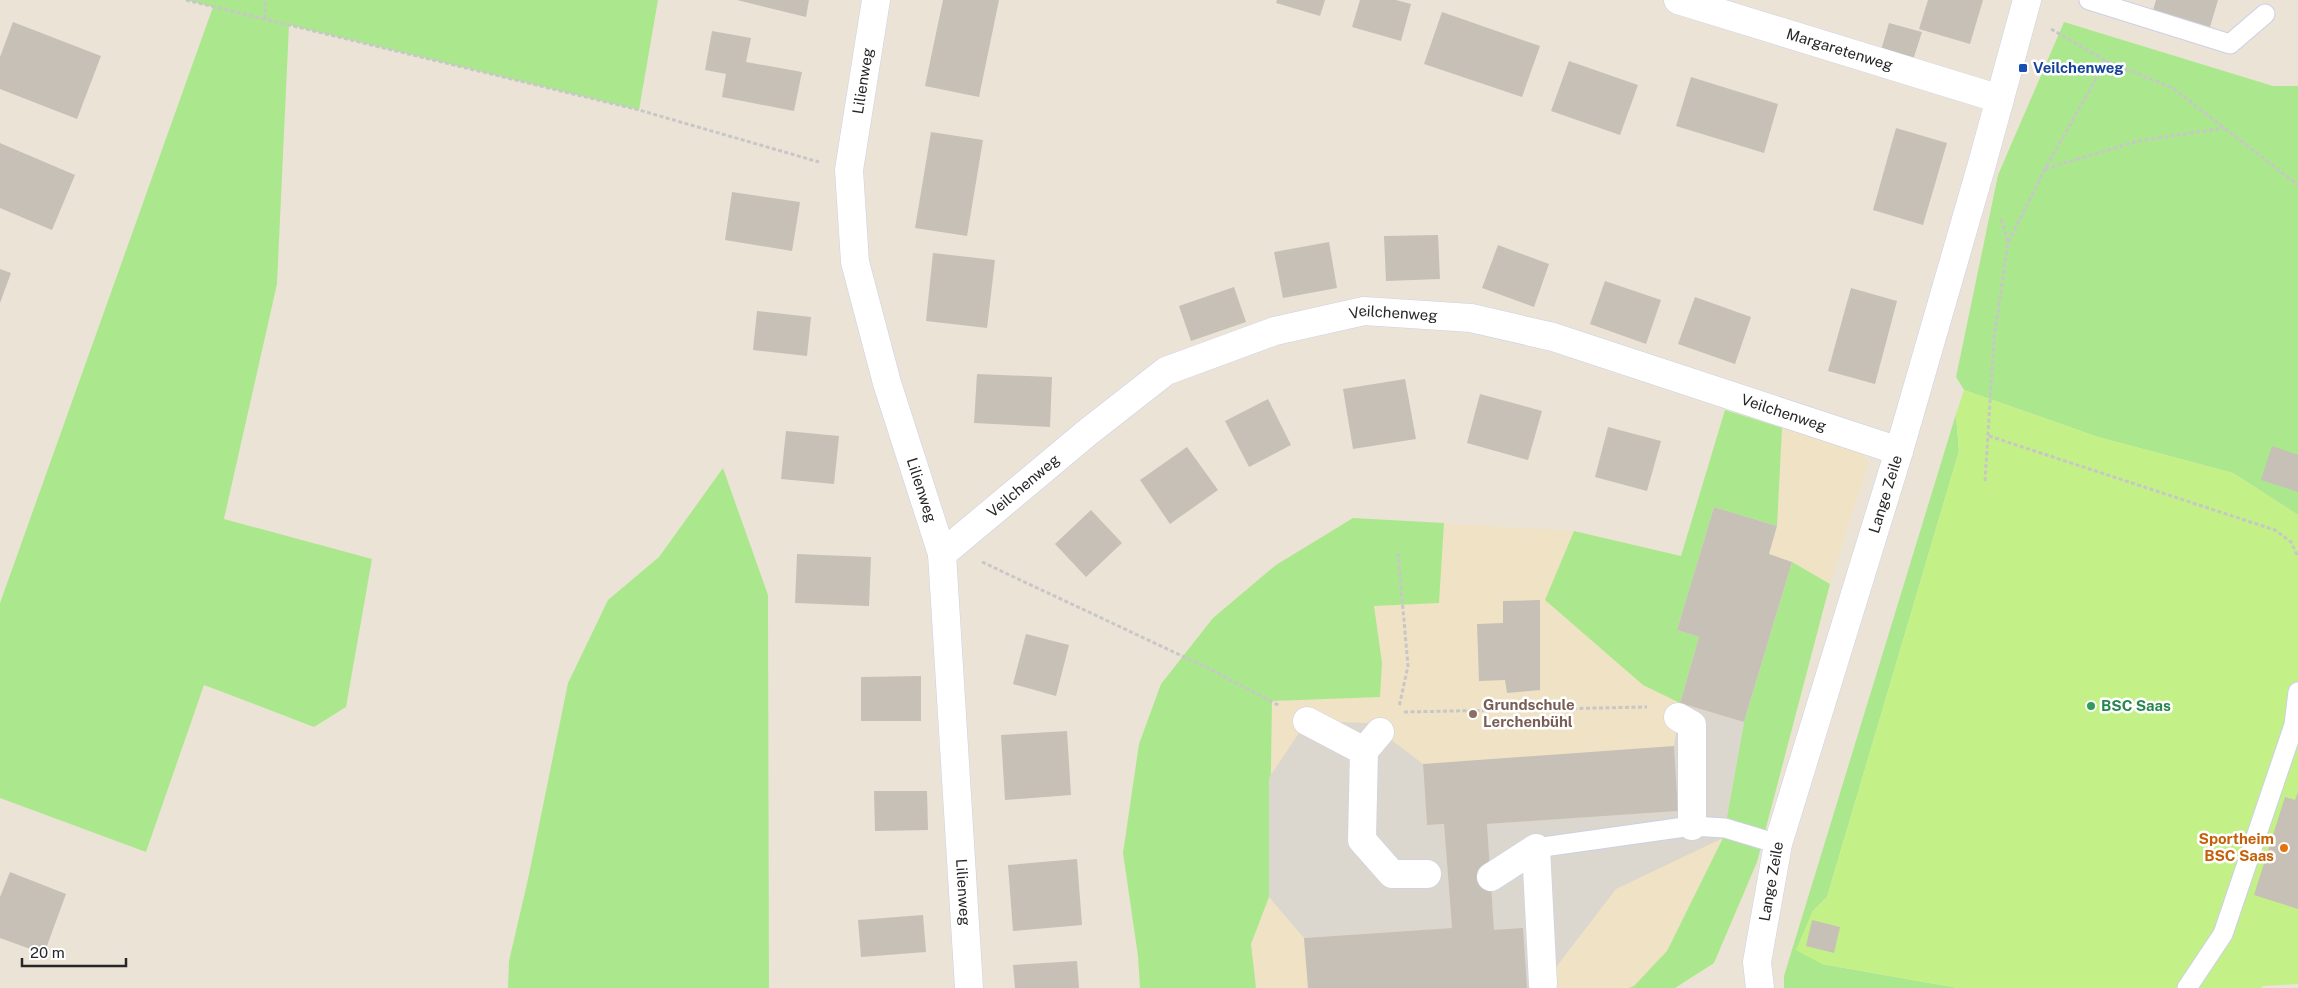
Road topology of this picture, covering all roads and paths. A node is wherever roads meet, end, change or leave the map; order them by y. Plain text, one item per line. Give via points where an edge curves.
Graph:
1 (186, 0) edge
2 (265, 0) edge
3 (876, 0) edge
4 (1678, 0) edge
5 (2089, 0) edge
6 (2025, 6) edge
7 (2265, 14) dead end
8 (265, 19) junction
9 (2106, 61) junction
10 (2000, 99) junction
11 (2224, 128) junction
12 (848, 170) junction
13 (2045, 170) junction
14 (2298, 185) edge
15 (1989, 436) junction
16 (1899, 451) junction
17 (1985, 481) dead end
18 (1398, 553) dead end
19 (942, 554) junction
20 (2298, 557) edge
21 (2298, 692) edge
22 (1678, 717) joint
23 (1306, 721) joint
24 (1692, 826) junction
25 (1778, 844) junction
26 (1536, 848) junction
27 (1427, 874) dead end
28 (1490, 878) dead end
29 (1543, 984) dead end
30 (969, 988) edge
31 (1760, 988) edge
32 (2187, 988) edge

1 - 8 path
2 - 8 path
3 - 12 street, Lilienweg
4 - 10 street, Margaretenweg
5 - 7 lane via 2230,44
6 - 9 path
6 - 10 street, Lange Zeile
8 - 12 path via 639,110
9 - 11 path via 2173,88
9 - 13 path
10 - 16 street, Lange Zeile
11 - 13 path via 2138,141
11 - 14 path
12 - 19 street, Lilienweg via 855,262 888,383
13 - 15 path via 2008,243 1994,338
15 - 17 path
15 - 20 path via 2274,530 2290,542
16 - 19 street, Veilchenweg via 1553,337 1470,318 1364,311 1275,331 1166,371
16 - 25 street, Lange Zeile
18 - 22 path via 1408,666 1398,712 1660,707
19 - 23 path via 977,559 1210,669
19 - 30 street, Lilienweg
21 - 32 lane via 2294,725 2223,934
22 - 24 street via 1692,725
23 - 27 street via 1372,741 1362,840 1392,874
24 - 25 lane via 1725,828
24 - 26 lane
25 - 31 street, Lange Zeile via 1757,962
26 - 28 street
26 - 29 street

